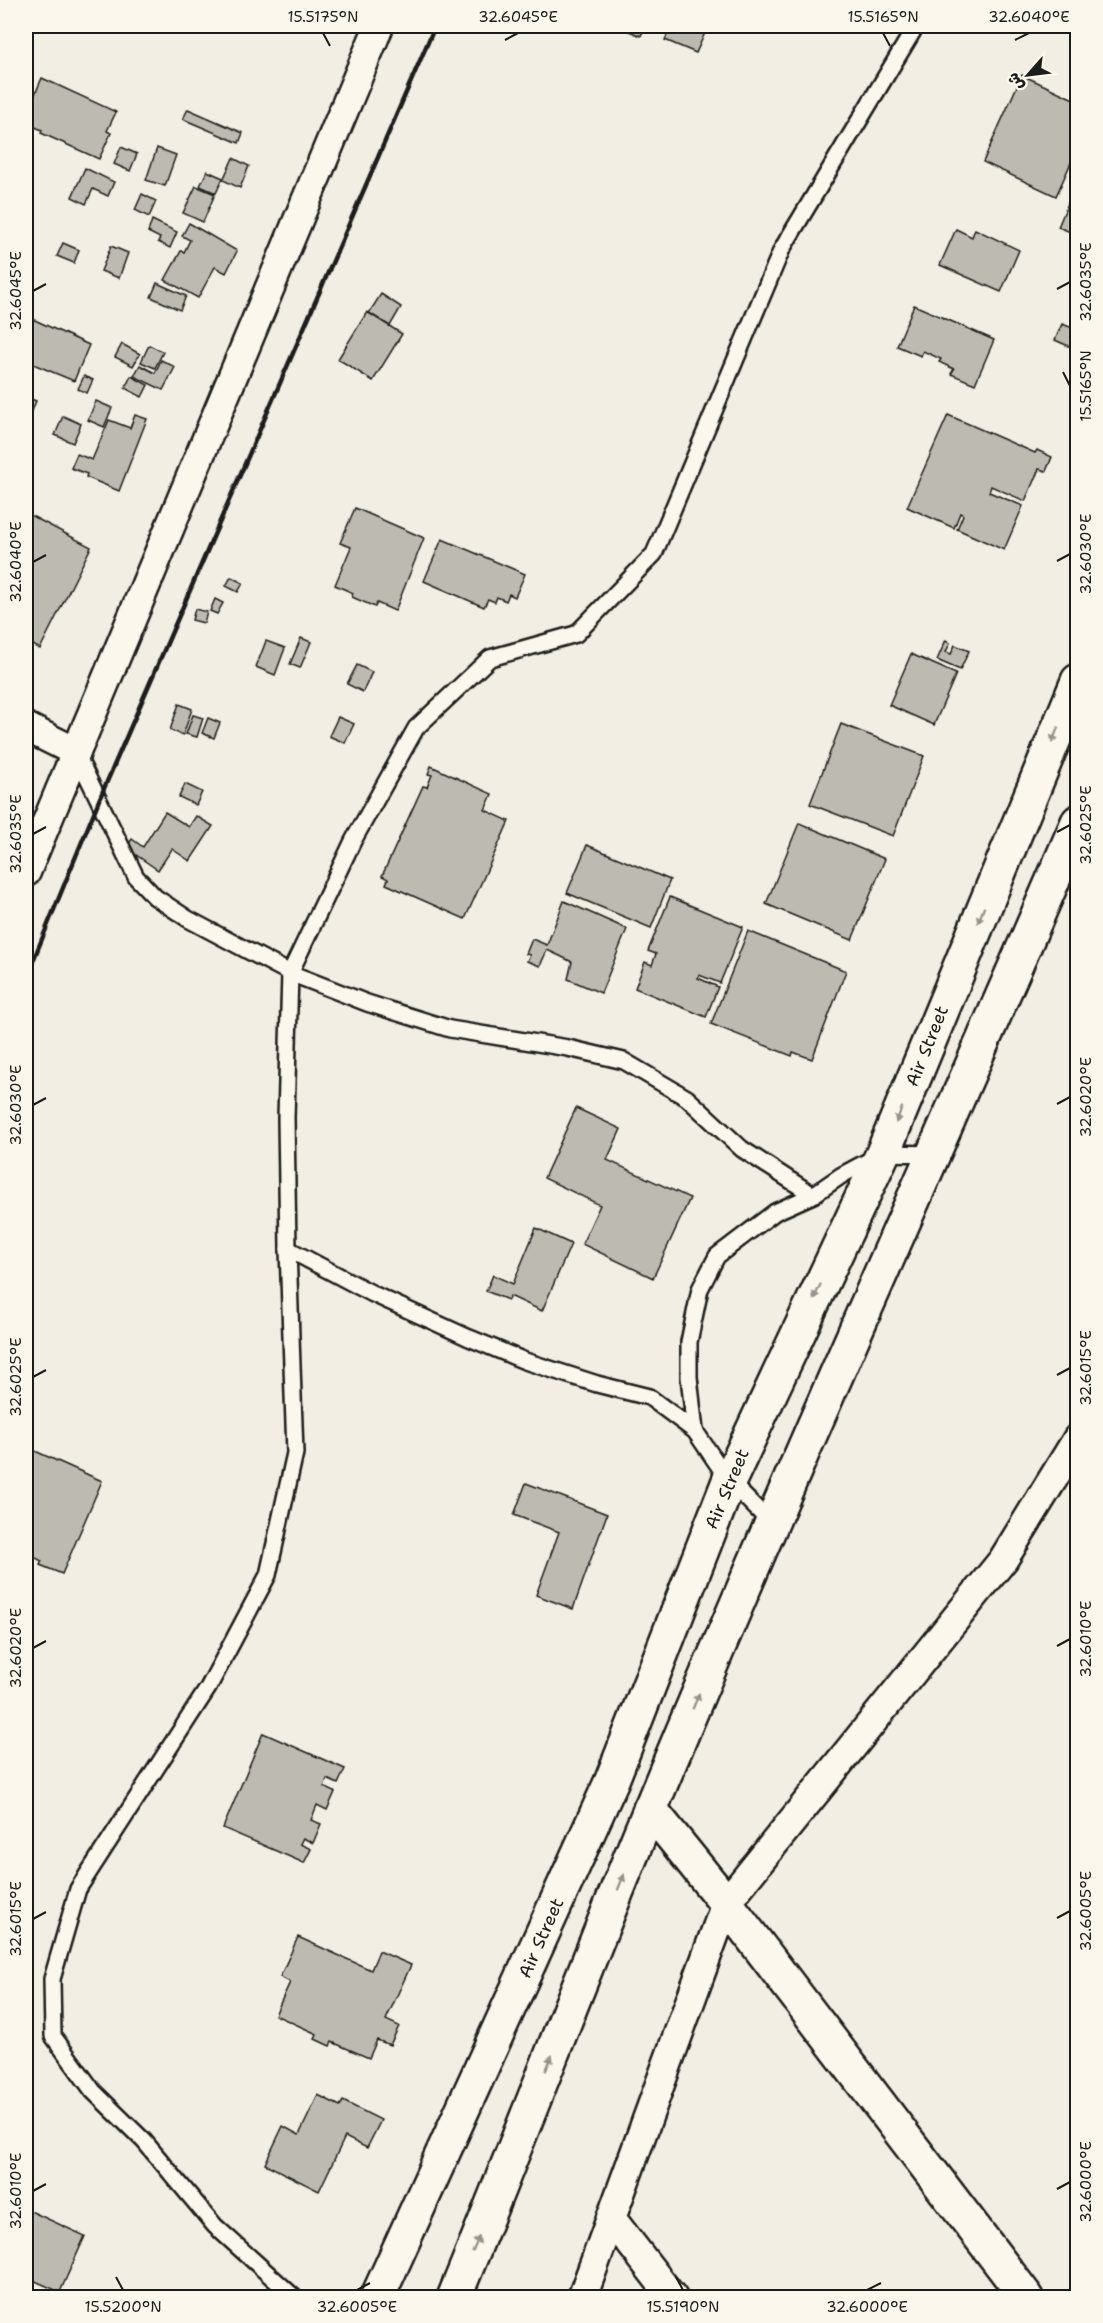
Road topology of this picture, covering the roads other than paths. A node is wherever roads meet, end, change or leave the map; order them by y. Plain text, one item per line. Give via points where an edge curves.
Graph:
1 (380, 26) edge
2 (916, 26) edge
3 (1077, 681) edge
4 (26, 727) edge
5 (76, 752) junction
6 (1077, 822) edge
7 (26, 872) edge
8 (290, 973) junction
9 (883, 1153) junction
10 (935, 1154) junction
11 (813, 1195) junction
12 (288, 1249) junction
13 (695, 1431) junction
14 (1077, 1438) edge
15 (729, 1481) junction
16 (771, 1523) junction
17 (650, 1809) junction
18 (726, 1903) junction
19 (611, 2218) junction
20 (295, 2298) edge
21 (377, 2298) edge
22 (454, 2298) edge
23 (582, 2298) edge
24 (673, 2298) edge
25 (1027, 2298) edge

1 - 5 street
2 - 8 lane via 782,249 654,554 576,634 490,658 416,728 353,841
3 -> 9 main road, Air Street
4 - 5 street
5 - 7 street
5 - 8 lane via 136,877 155,897
6 - 10 main road
8 - 11 lane via 450,1029 624,1061 687,1098 742,1149
8 - 12 lane
9 - 10 lane
9 - 11 lane
9 -> 15 main road, Air Street
10 - 16 main road
11 - 13 lane via 775,1212 717,1256 700,1289 688,1342
12 - 13 lane via 373,1294 525,1361 650,1397
12 - 20 lane via 295,1454 268,1575 208,1688 78,1889 52,1979 53,2036 93,2091 144,2141 215,2226
13 - 15 lane
14 - 18 street via 1003,1560
15 - 16 lane
15 - 21 main road, Air Street via 612,1780
17 -> 16 main road
17 - 18 main road
22 -> 17 main road
18 - 19 street
18 - 25 main road
19 - 23 street
19 - 24 street

